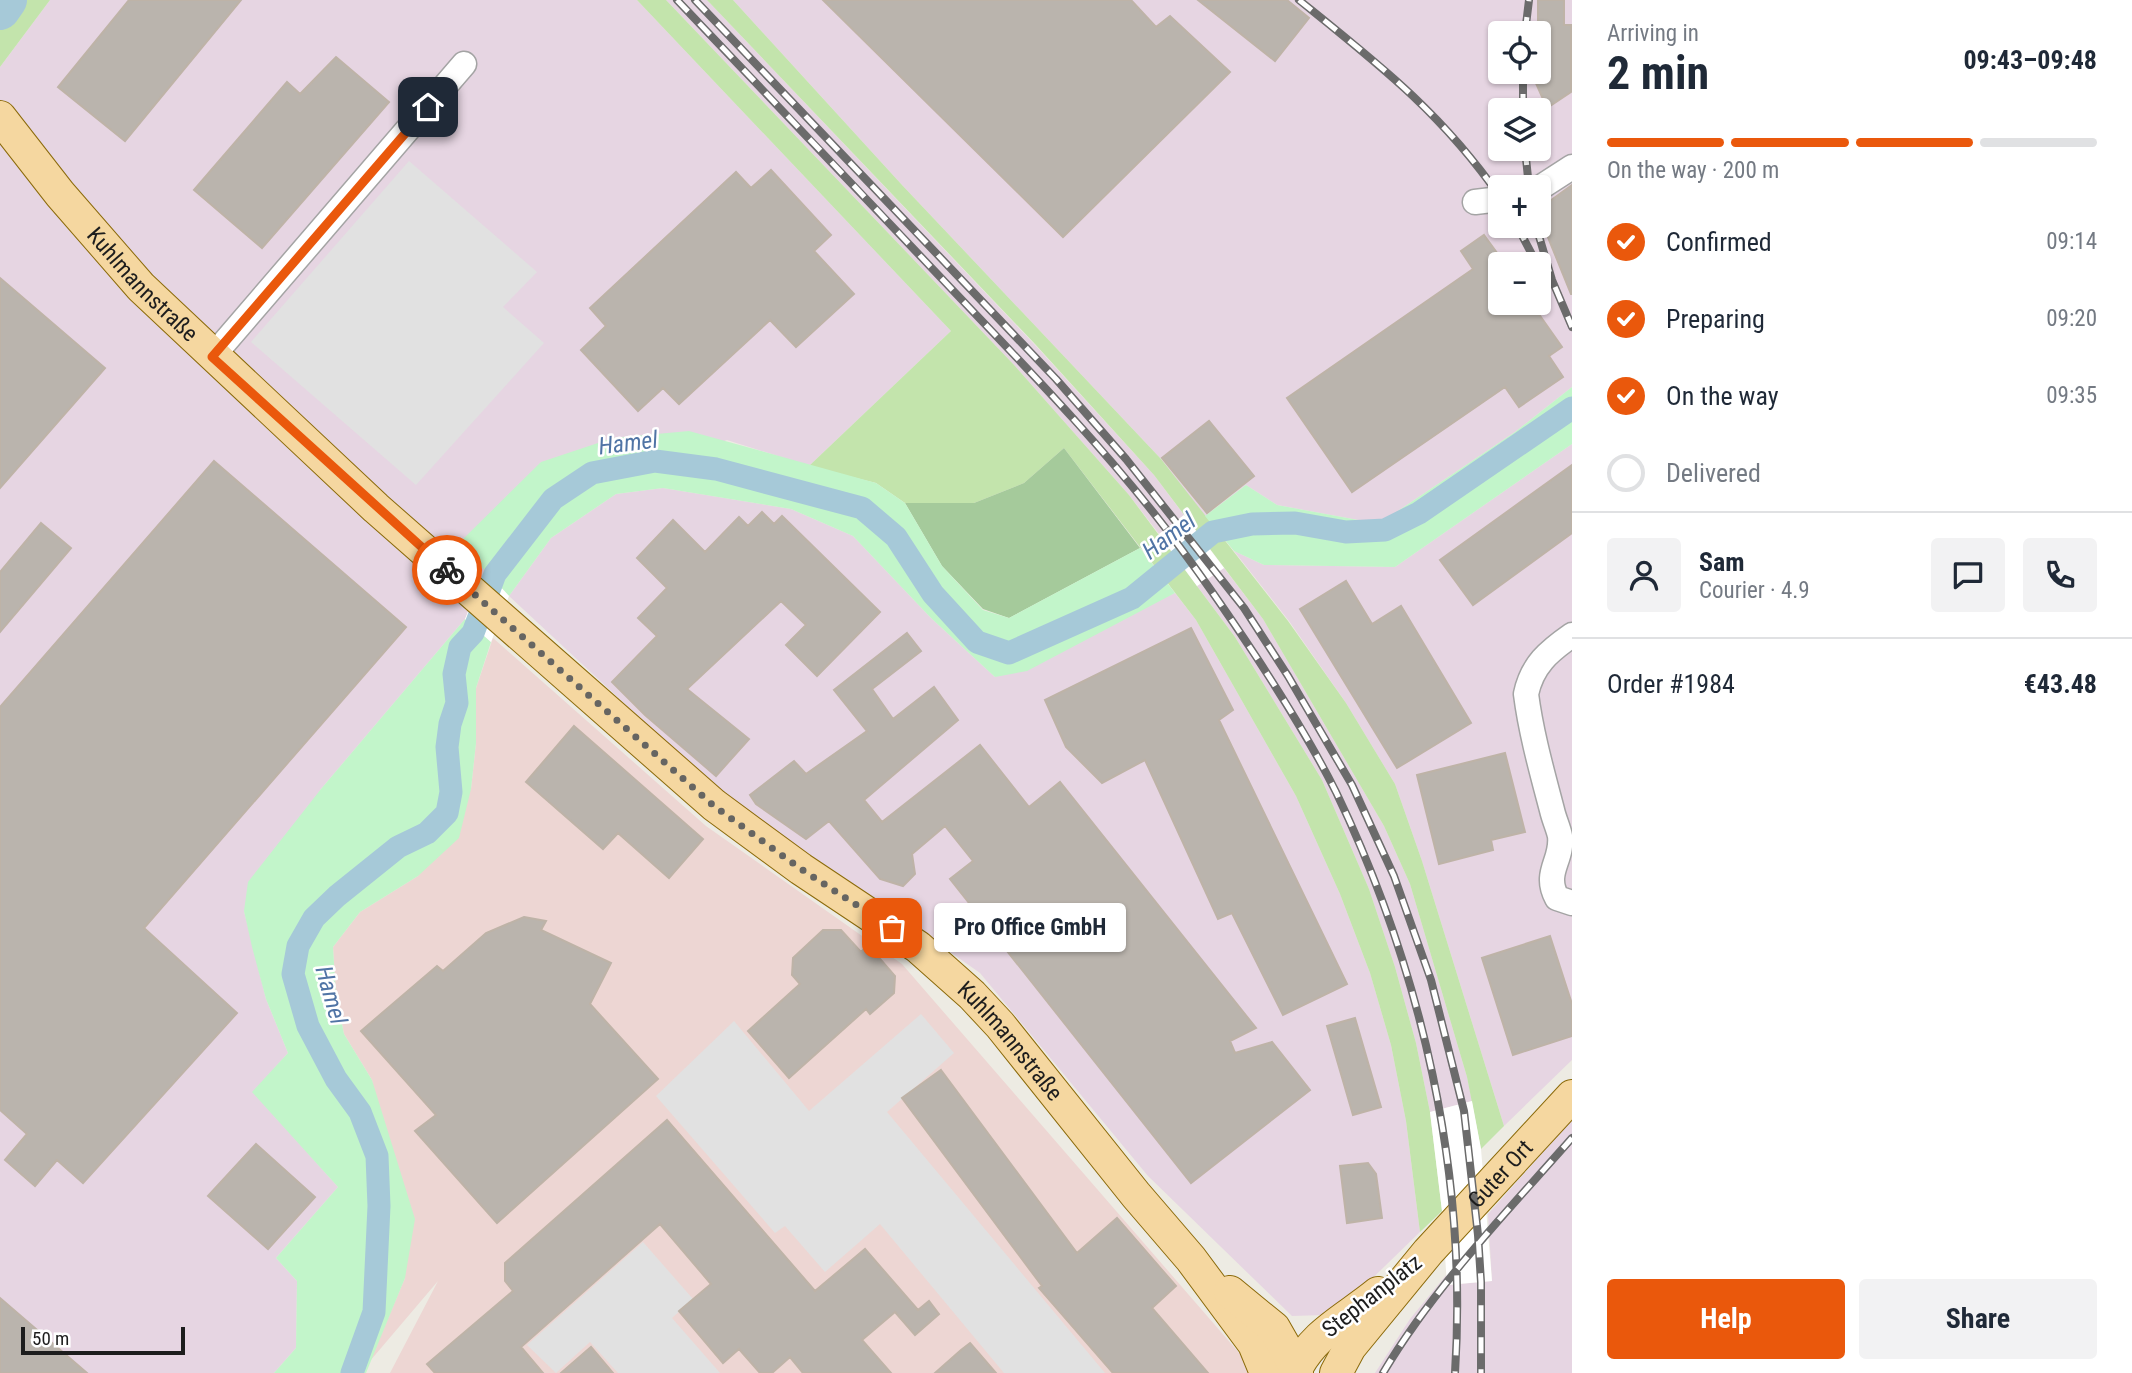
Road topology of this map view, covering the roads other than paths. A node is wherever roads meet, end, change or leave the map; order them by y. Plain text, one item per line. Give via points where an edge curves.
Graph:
1 (464, 64) dead end
2 (0, 117) edge
3 (1572, 167) edge
4 (1551, 181) edge
5 (1488, 200) edge
6 (1475, 202) dead end
7 (212, 357) junction
8 (1572, 635) edge
9 (1566, 844) edge
10 (1572, 903) edge
11 (1572, 1096) edge
12 (1428, 1252) joint
13 (1264, 1336) junction
14 (1336, 1351) edge
15 (1288, 1372) edge

1 - 7 street
2 - 7 main road, Kuhlmannstraße via 141,287
3 - 4 street
5 - 6 street
7 - 13 main road, Kuhlmannstraße via 714,806 945,969 1000,1025 1136,1195
8 - 9 street via 1539,661 1526,694 1549,799
9 - 10 street via 1551,875 1552,887 1557,898
11 - 12 main road, Guter Ort
12 - 14 main road, Stephanplatz via 1350,1316
13 - 14 main road via 1296,1335
13 - 15 main road, Stephanplatz
14 - 15 main road, Stephanplatz via 1324,1367

